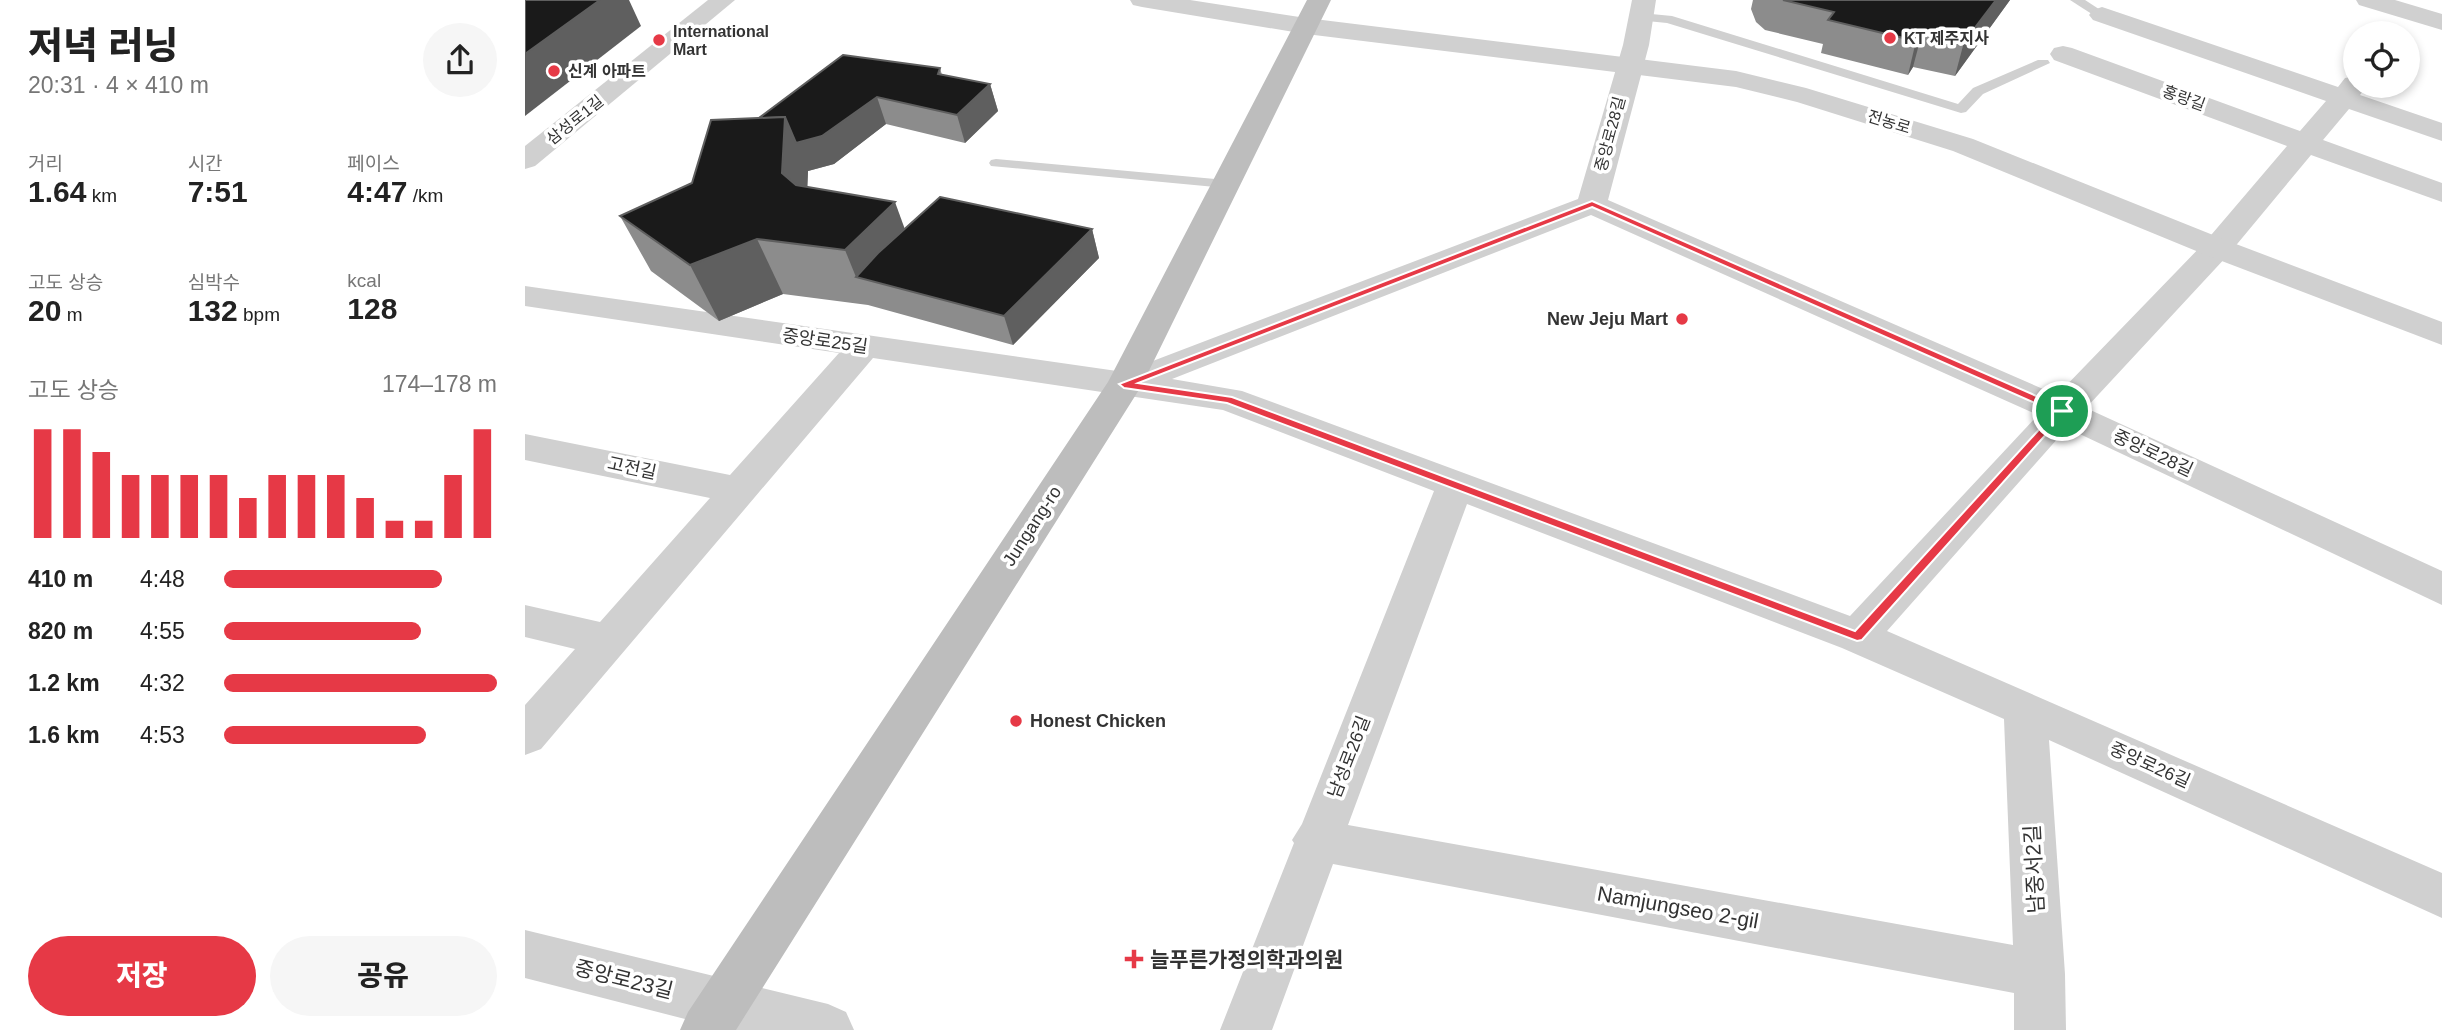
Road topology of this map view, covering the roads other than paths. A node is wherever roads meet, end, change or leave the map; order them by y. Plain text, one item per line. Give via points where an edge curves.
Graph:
1 (723, 0) edge
2 (1142, 0) edge
3 (2075, 0) edge
4 (2368, 0) edge
5 (2111, 7) edge
6 (1642, 9) edge
7 (1313, 13) edge
8 (2416, 16) edge
9 (2442, 22) edge
10 (2053, 58) junction
11 (1629, 65) junction
12 (2343, 89) edge
13 (2343, 98) edge
14 (2365, 98) edge
15 (2442, 132) edge
16 (2304, 142) junction
17 (525, 160) edge
18 (996, 163) dead end
19 (1226, 184) junction
20 (2442, 193) edge
21 (1592, 204) junction
22 (2217, 248) junction
23 (525, 296) edge
24 (2442, 334) edge
25 (865, 346) junction
26 (1124, 384) junction
27 (2062, 411) junction
28 (525, 447) edge
29 (1455, 485) junction
30 (739, 490) junction
31 (2442, 589) edge
32 (525, 621) edge
33 (1857, 636) junction
34 (608, 640) junction
35 (2025, 709) junction
36 (525, 736) edge
37 (1316, 840) junction
38 (2442, 896) edge
39 (525, 954) edge
40 (2040, 974) junction
41 (715, 1017) edge
42 (828, 1030) edge
43 (1245, 1030) edge
44 (2040, 1030) edge

1 - 17 street, 삼성로1길
2 - 7 street, 전농로
3 - 5 lane
4 - 8 street
5 - 10 street
5 - 12 street
6 - 10 lane via 1961,109 1978,91
6 - 11 street, 중앙로28길
7 - 11 street, 전농로
7 - 19 main road, Jungang-ro
8 - 9 street
10 - 16 street, 홍랑길
11 - 21 street, 중앙로28길
11 - 22 street, 전농로 via 1736,79 1806,96 1963,145
13 - 16 street
14 - 15 street
16 - 20 street, 홍랑길
16 - 22 street
18 - 19 lane
19 - 26 main road, Jungang-ro
21 - 26 street
21 - 27 street, 중앙로28길
22 - 24 street, 전농로
22 - 27 street
23 - 25 street, 중앙로25길
25 - 26 street, 중앙로25길
25 - 30 street
26 - 29 street, 중앙로26길 via 1229,399
26 - 41 main road, Jungang-ro
27 - 31 street, 중앙로28길
27 - 33 street
28 - 30 street, 고전길
29 - 33 street, 중앙로26길
29 - 37 street, 남성로26길
30 - 34 street
32 - 34 street
33 - 35 street, 중앙로26길
34 - 36 street
35 - 38 street, 중앙로26길
35 - 40 street, 남중서2길
37 - 40 street, Namjungseo 2-gil
37 - 43 street, 남성로26길
39 - 41 street, 중앙로23길
40 - 44 street, 남중서2길
41 - 42 street, 중앙로23길

